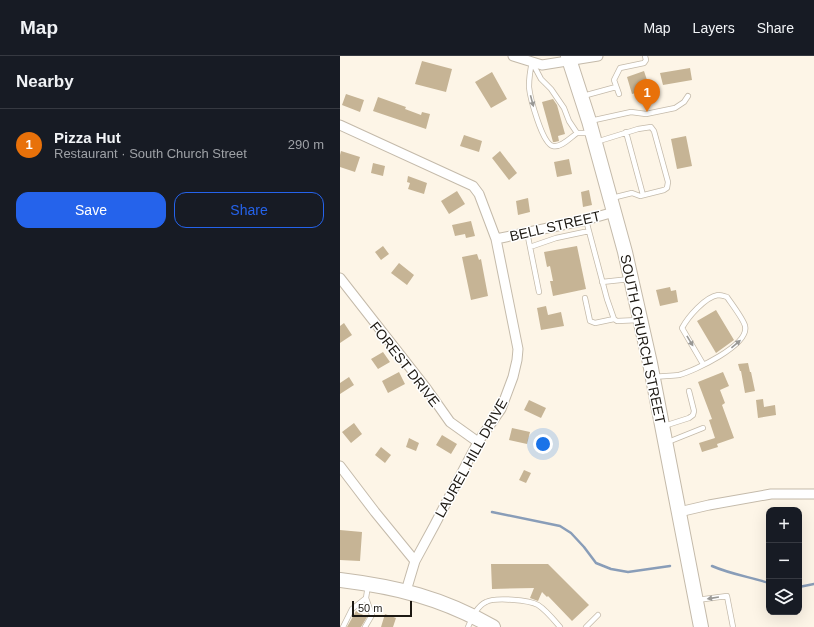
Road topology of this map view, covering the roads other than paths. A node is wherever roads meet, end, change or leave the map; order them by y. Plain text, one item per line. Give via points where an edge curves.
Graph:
1 (513, 56) edge
2 (598, 56) edge
3 (645, 56) edge
4 (569, 59) edge
5 (528, 60) edge
6 (616, 86) junction
7 (619, 94) dead end
8 (581, 96) junction
9 (688, 96) dead end
10 (340, 125) edge
11 (592, 132) junction
12 (626, 132) junction
13 (577, 133) junction
14 (643, 195) junction
15 (612, 205) junction
16 (586, 220) junction
17 (589, 231) junction
18 (527, 232) junction
19 (496, 239) junction
20 (530, 247) junction
21 (340, 278) edge
22 (631, 279) junction
23 (602, 282) junction
24 (539, 292) dead end
25 (585, 298) dead end
26 (614, 319) junction
27 (640, 320) junction
28 (703, 364) junction
29 (653, 377) junction
30 (689, 391) dead end
31 (662, 426) junction
32 (703, 428) dead end
33 (478, 442) junction
34 (665, 443) junction
35 (340, 466) edge
36 (814, 494) edge
37 (678, 512) junction
38 (415, 561) junction
39 (340, 580) edge
40 (368, 584) junction
41 (406, 591) junction
42 (366, 598) junction
43 (696, 600) junction
44 (598, 615) dead end
45 (470, 622) edge
46 (343, 627) edge
47 (366, 627) edge
48 (492, 627) edge
49 (560, 627) edge
50 (586, 627) edge
51 (701, 627) edge
52 (733, 627) edge

1 - 5 street
2 - 4 street
3 - 6 lane via 644,63 620,68 614,80
4 - 5 street via 542,65
4 - 8 main road, SOUTH CHURCH STREET
5 - 13 lane via 564,108
5 -> 13 lane via 529,89 542,135 554,147
6 - 7 lane
6 - 8 lane
8 - 11 main road, SOUTH CHURCH STREET
9 - 11 lane via 675,108 646,114 631,112
10 - 19 street, LAUREL HILL DRIVE via 473,186 479,194
11 - 12 lane
11 - 13 lane
11 - 15 main road, SOUTH CHURCH STREET
12 - 14 lane
12 - 14 lane via 651,127 668,182 664,190
14 - 15 lane via 632,193
15 - 16 street, BELL STREET
15 - 22 main road, SOUTH CHURCH STREET
16 - 17 lane
16 - 18 street, BELL STREET
17 - 20 lane
17 - 23 lane
18 - 19 street, BELL STREET
18 - 20 lane
19 - 33 street, LAUREL HILL DRIVE via 518,349 517,360 501,409
20 - 24 lane
21 - 33 street, FOREST DRIVE via 450,422
22 - 23 lane
22 - 27 main road, SOUTH CHURCH STREET
23 - 26 lane
25 - 26 lane via 590,321 595,323
26 - 27 lane
27 - 29 main road, SOUTH CHURCH STREET
28 -> 28 lane via 739,343 744,336 746,326 727,297 714,296 701,305 686,320 682,328
28 - 29 lane via 680,374
29 - 31 main road, SOUTH CHURCH STREET
30 - 31 lane via 693,415
31 - 34 main road, SOUTH CHURCH STREET
32 - 34 lane
33 - 38 street, LAUREL HILL DRIVE
34 - 37 main road, SOUTH CHURCH STREET
35 - 38 street
36 - 37 street via 768,494
37 - 43 main road, SOUTH CHURCH STREET
38 - 41 street, LAUREL HILL DRIVE
39 - 40 main road
40 - 41 main road
40 - 42 lane
41 - 45 main road via 423,596
42 - 46 lane via 352,609
42 - 47 lane via 372,615
43 - 51 main road, SOUTH CHURCH STREET
52 -> 43 lane via 727,596
44 - 50 lane
45 - 48 main road
45 - 49 lane via 486,602 524,600 538,606

